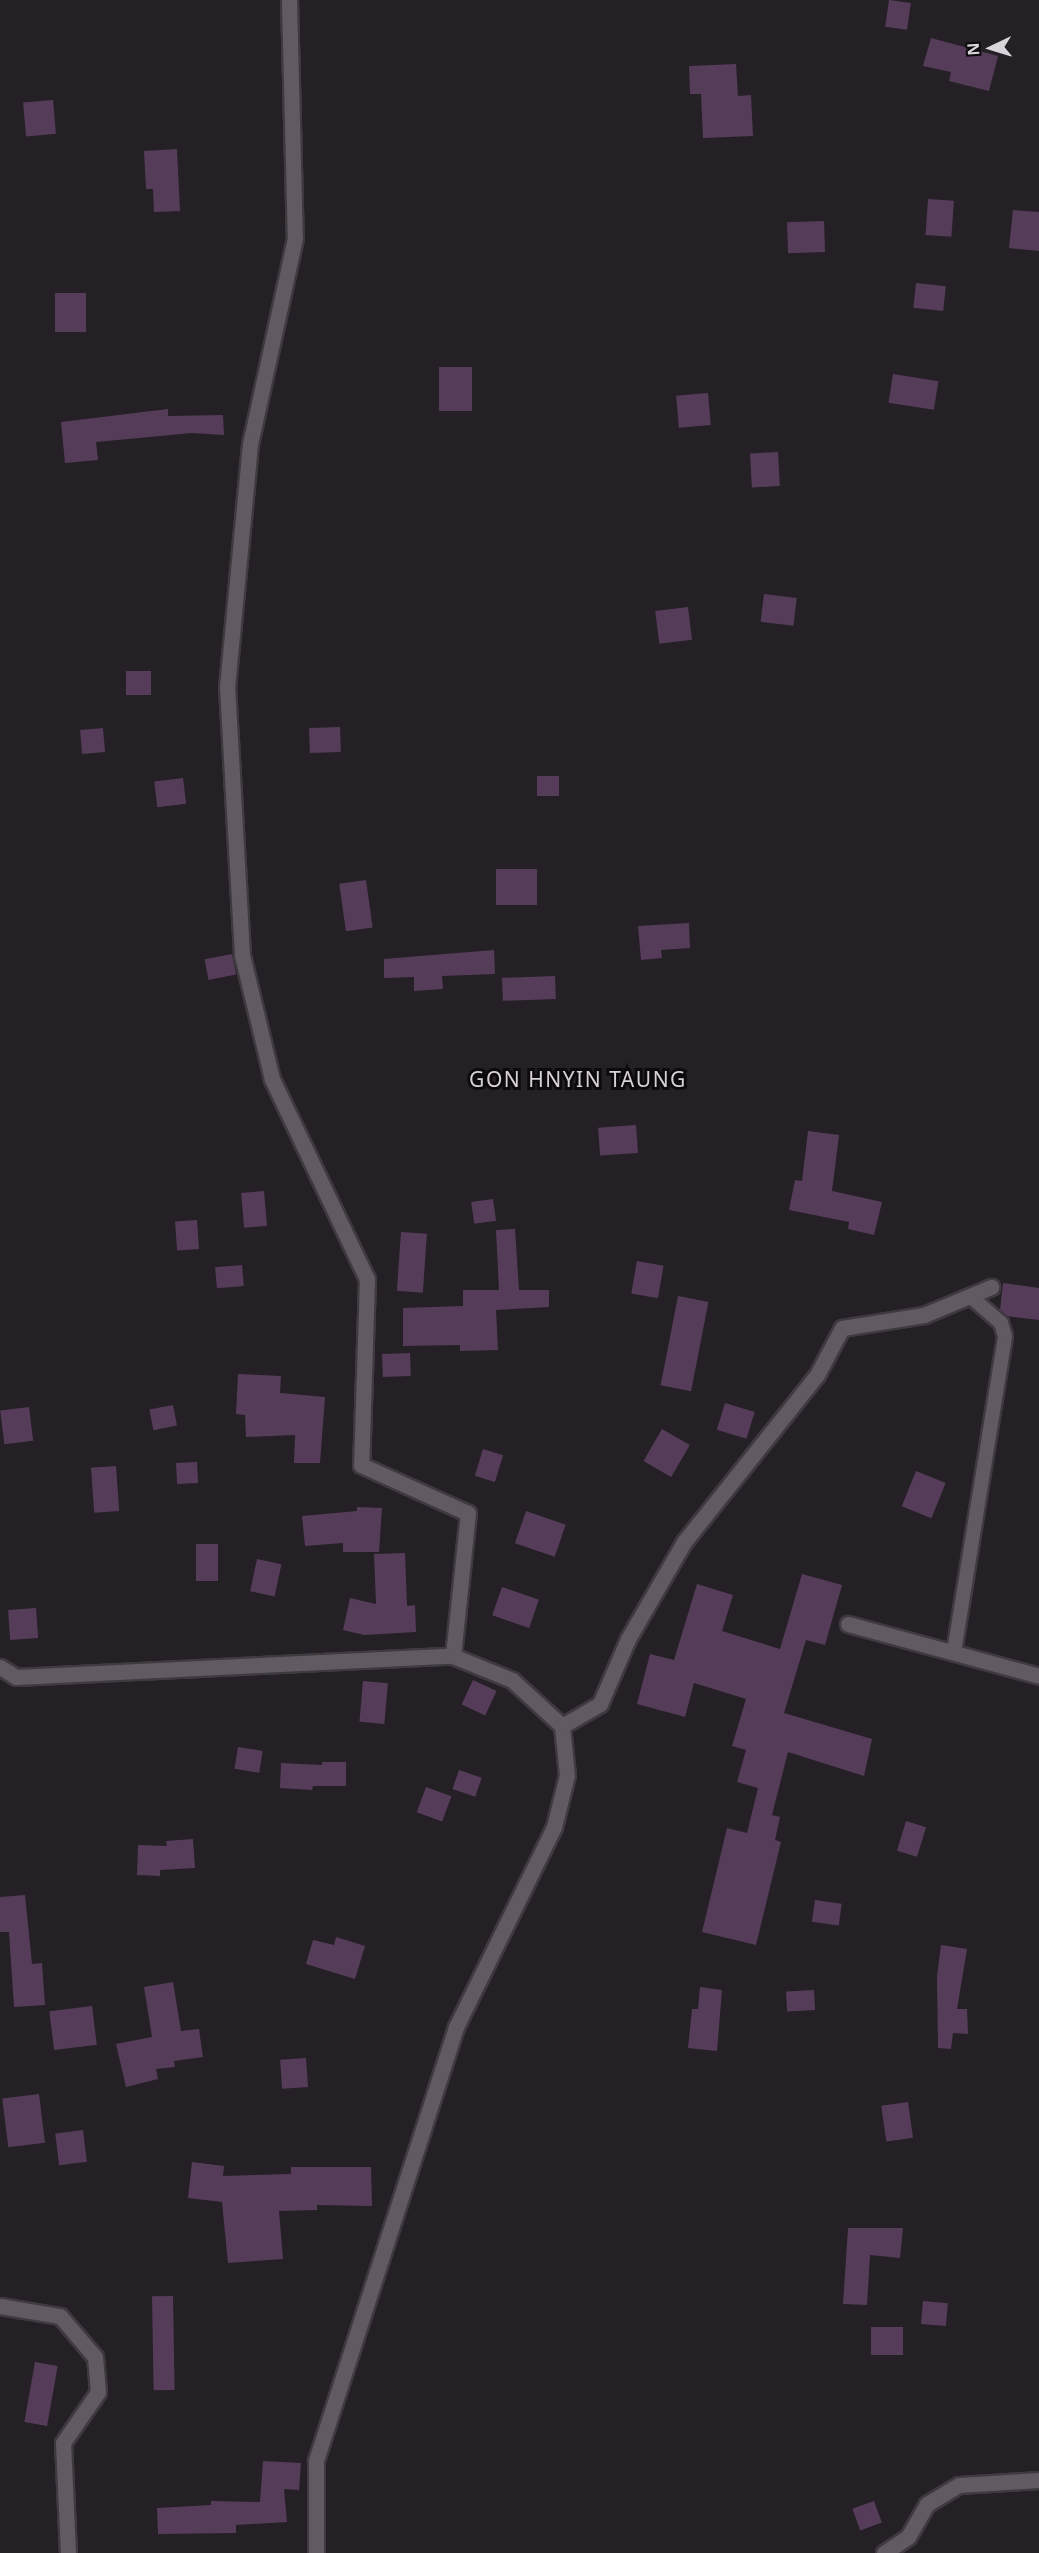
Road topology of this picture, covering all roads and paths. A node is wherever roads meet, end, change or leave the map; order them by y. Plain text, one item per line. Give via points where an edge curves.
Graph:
1 (289, 0) edge
2 (991, 1287) dead end
3 (972, 1298) junction
4 (848, 1624) dead end
5 (954, 1652) junction
6 (453, 1656) junction
7 (0, 1666) edge
8 (1039, 1676) edge
9 (562, 1726) junction
10 (0, 2306) edge
11 (1039, 2480) edge
12 (68, 2553) edge
13 (316, 2553) edge
14 (884, 2553) edge

1 - 6 street via 295,237 250,444 227,686 242,955 272,1079 367,1278 361,1466 468,1513
2 - 3 street
3 - 5 lane via 1001,1323 1005,1336
3 - 9 street via 924,1315 842,1329 817,1375 684,1542 628,1640 600,1704
4 - 5 street
5 - 8 street
6 - 7 street via 16,1677
6 - 9 street via 512,1680
9 - 13 street via 567,1776 554,1827 456,2026 316,2461
10 - 12 street via 60,2316 95,2357 98,2392 63,2444
11 - 14 street via 958,2485 927,2504 908,2537

